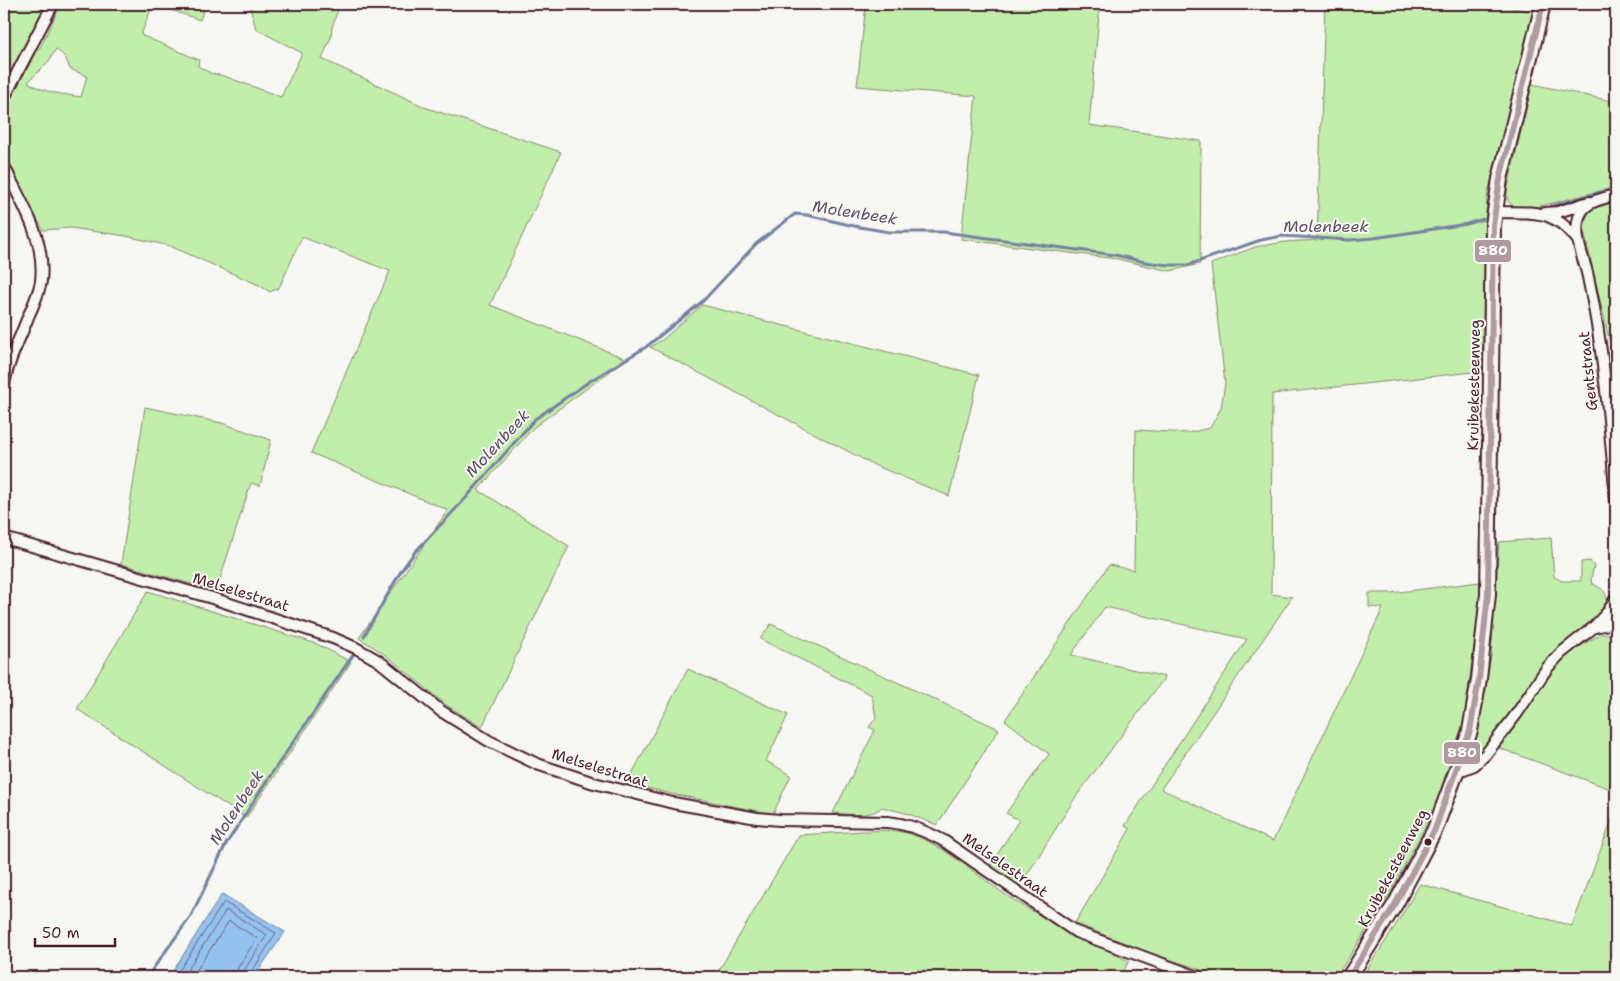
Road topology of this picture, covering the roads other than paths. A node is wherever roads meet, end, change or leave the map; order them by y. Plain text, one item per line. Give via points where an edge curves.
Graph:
1 (53, 4) edge
2 (1543, 4) edge
3 (4, 98) edge
4 (4, 166) edge
5 (1616, 195) edge
6 (1592, 201) junction
7 (1495, 212) junction
8 (1542, 214) junction
9 (1578, 240) junction
10 (4, 386) edge
11 (1616, 501) edge
12 (4, 538) edge
13 (1616, 598) edge
14 (1616, 625) edge
15 (1594, 627) junction
16 (1457, 770) junction
17 (1198, 977) edge
18 (1349, 977) edge

1 - 3 street
2 - 7 street, Kruibekesteenweg via 1500,179
4 - 10 street via 36,235 42,257 41,282
5 - 6 street, Gentstraat
6 - 8 street, Gentstraat
6 - 9 street, Gentstraat via 1580,215
7 - 8 street, Gentstraat
7 - 16 street, Kruibekesteenweg via 1492,235 1488,594 1470,731
8 - 9 street, Gentstraat via 1554,217
9 - 11 street, Gentstraat via 1597,316
12 - 17 street, Melselestraat via 333,638 379,661 441,711 489,741 537,764 594,784 757,818 887,822 922,829 1076,932
13 - 15 street
14 - 15 street
15 - 16 street via 1547,668 1486,754 1474,765
16 - 18 street, Kruibekesteenweg via 1435,829 1396,903

